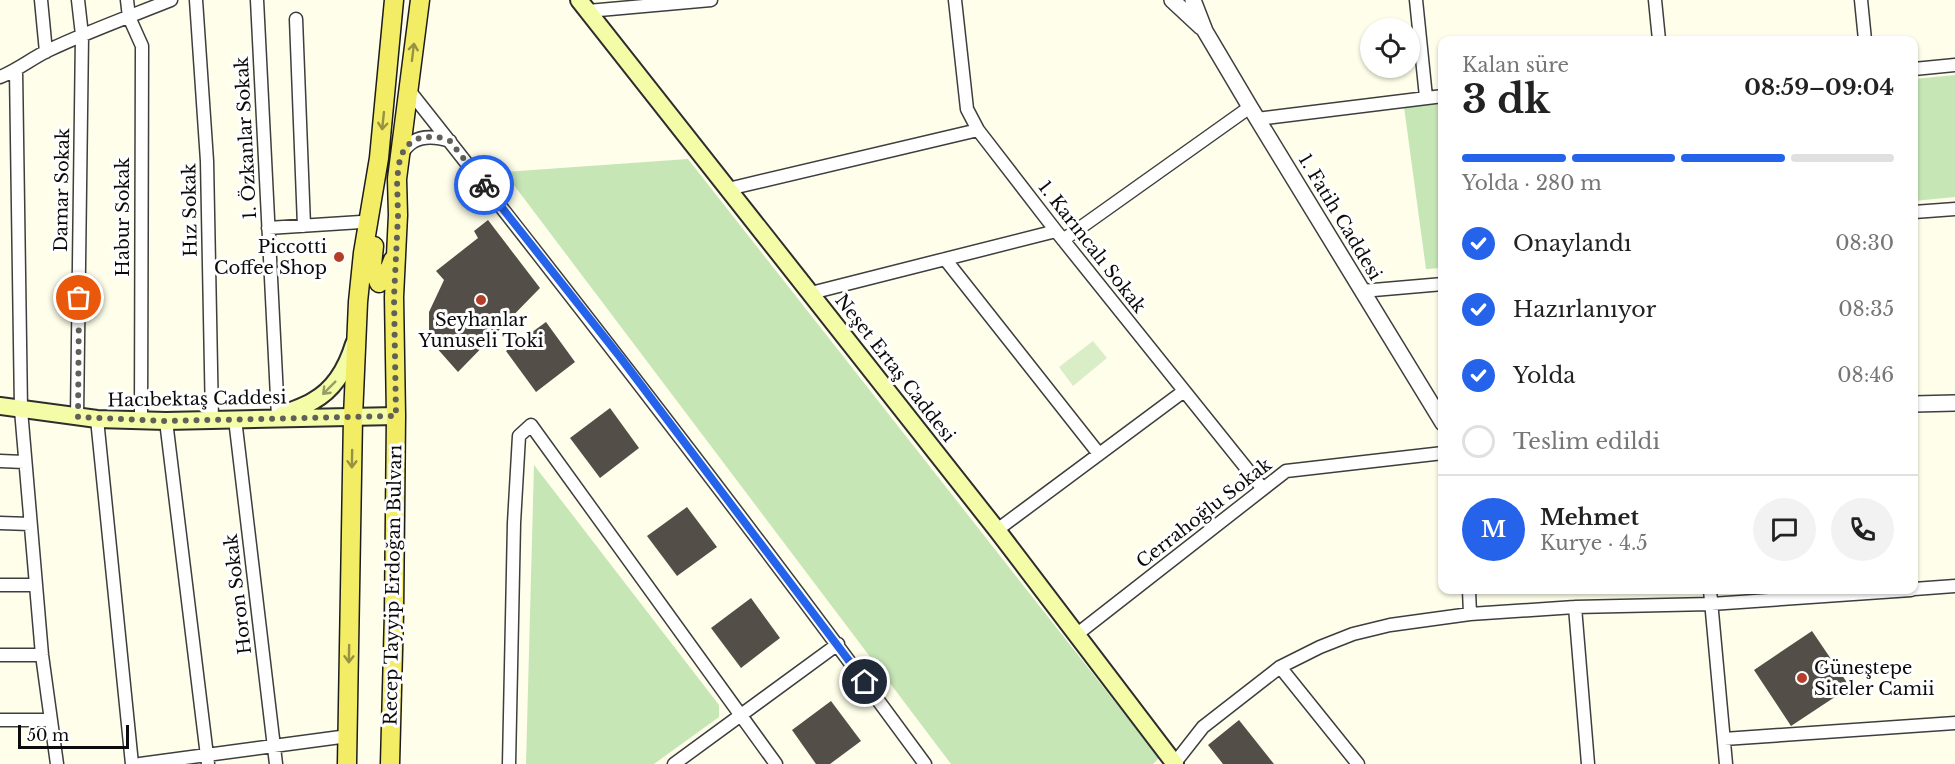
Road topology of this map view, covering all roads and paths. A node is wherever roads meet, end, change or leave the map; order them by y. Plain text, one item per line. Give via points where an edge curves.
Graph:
1 (41, 0) edge
2 (78, 0) edge
3 (126, 0) edge
4 (171, 0) edge
5 (196, 0) edge
6 (257, 0) edge
7 (394, 0) edge
8 (420, 0) edge
9 (711, 0) edge
10 (955, 0) edge
11 (1172, 0) edge
12 (1193, 0) edge
13 (1416, 0) edge
14 (1655, 0) edge
15 (1861, 0) edge
16 (584, 6) edge
17 (129, 17) junction
18 (296, 19) dead end
19 (1205, 31) junction
20 (82, 35) junction
21 (1659, 36) edge
22 (1865, 36) edge
23 (46, 51) junction
24 (1955, 65) edge
25 (1918, 69) edge
26 (16, 70) junction
27 (0, 77) edge
28 (408, 89) junction
29 (1438, 96) edge
30 (1426, 97) junction
31 (1253, 113) junction
32 (978, 130) junction
33 (450, 141) junction
34 (400, 158) junction
35 (377, 164) junction
36 (728, 189) junction
37 (1955, 209) edge
38 (1918, 212) edge
39 (361, 222) dead end
40 (304, 226) junction
41 (268, 228) junction
42 (1059, 235) junction
43 (395, 256) junction
44 (945, 259) junction
45 (1438, 284) edge
46 (1362, 291) junction
47 (811, 293) junction
48 (356, 338) junction
49 (1184, 391) junction
50 (1955, 403) edge
51 (1918, 404) edge
52 (0, 406) edge
53 (21, 410) junction
54 (1438, 415) edge
55 (396, 416) junction
56 (78, 417) junction
57 (278, 417) junction
58 (353, 417) junction
59 (97, 419) junction
60 (235, 419) junction
61 (141, 420) junction
62 (212, 420) junction
63 (166, 421) junction
64 (1099, 454) junction
65 (1438, 454) edge
66 (0, 462) edge
67 (24, 462) junction
68 (1263, 489) junction
69 (0, 523) edge
70 (30, 524) junction
71 (997, 530) junction
72 (0, 585) edge
73 (35, 585) junction
74 (1955, 586) edge
75 (1918, 589) edge
76 (1469, 594) edge
77 (1710, 594) edge
78 (1846, 594) edge
79 (1711, 604) junction
80 (1575, 607) junction
81 (1470, 614) junction
82 (1076, 635) junction
83 (838, 644) junction
84 (0, 655) edge
85 (42, 655) junction
86 (1280, 667) junction
87 (740, 716) junction
88 (0, 720) edge
89 (51, 720) junction
90 (1955, 723) edge
91 (348, 735) junction
92 (1724, 739) junction
93 (273, 746) junction
94 (208, 759) edge
95 (57, 764) edge
96 (132, 764) edge
97 (140, 764) edge
98 (276, 764) edge
99 (347, 764) edge
100 (390, 764) edge
101 (509, 764) edge
102 (675, 764) edge
103 (776, 764) edge
104 (926, 764) edge
105 (1174, 764) edge
106 (1358, 764) edge
107 (1588, 764) edge
108 (1726, 764) edge

1 - 23 street
2 - 20 street, Damar Sokak
3 - 17 street, Habur Sokak
4 - 17 street
5 - 62 street, Hız Sokak via 207,161
6 - 41 street, 1. Özkanlar Sokak
7 -> 35 main road
28 -> 8 main road, Recep Tayyip Erdoğan Bulvarı
9 - 16 street
10 - 32 street, 1. Karıncalı Sokak via 968,109
11 - 19 street
12 - 19 street
13 - 30 street
14 - 21 street
15 - 22 street
16 - 36 main road, Neşet Ertaş Caddesi
17 - 20 street
17 - 61 street, Habur Sokak via 142,46
18 - 40 street
19 - 31 street, 1. Fatih Caddesi
20 - 23 street
20 - 56 street, Damar Sokak
23 - 26 street
24 - 25 street
26 - 27 street
26 - 53 street
28 - 33 street
28 - 34 main road, Recep Tayyip Erdoğan Bulvarı
29 - 30 street
30 - 31 street
31 - 42 street
31 - 46 street, 1. Fatih Caddesi
32 - 36 street
32 - 42 street, 1. Karıncalı Sokak
33 - 34 street via 421,137 406,146
33 - 83 street
34 - 43 main road, Recep Tayyip Erdoğan Bulvarı
35 - 43 main road via 379,217 372,261 379,283 386,278
35 - 48 main road via 363,253
36 - 47 main road, Neşet Ertaş Caddesi
37 - 38 street
39 - 40 street
40 - 41 street
41 - 57 street, 1. Özkanlar Sokak
42 - 44 street
42 - 49 street, 1. Karıncalı Sokak
43 - 55 main road, Recep Tayyip Erdoğan Bulvarı
44 - 47 street
44 - 64 street
45 - 46 street
46 - 54 street, 1. Fatih Caddesi
47 - 71 main road, Neşet Ertaş Caddesi
48 -> 57 main road via 344,369 325,393
48 - 58 main road
49 - 64 street
49 - 68 street, 1. Karıncalı Sokak
50 - 51 street
52 - 53 main road, Hacıbektaş Caddesi
53 - 56 main road, Hacıbektaş Caddesi
53 - 67 street
55 - 58 main road, Hacıbektaş Caddesi
55 - 100 main road, Recep Tayyip Erdoğan Bulvarı
56 - 59 main road, Hacıbektaş Caddesi
57 - 58 main road, Hacıbektaş Caddesi
57 - 60 main road, Hacıbektaş Caddesi
58 -> 91 main road
59 - 61 main road, Hacıbektaş Caddesi
59 - 96 street
60 - 62 main road, Hacıbektaş Caddesi
60 - 93 street, Horon Sokak
61 - 63 main road, Hacıbektaş Caddesi
62 - 63 main road, Hacıbektaş Caddesi
63 - 94 street
64 - 71 street
65 - 68 street, Cerrahoğlu Sokak via 1286,471
66 - 67 street
67 - 70 street
68 - 82 street, Cerrahoğlu Sokak
69 - 70 street
70 - 73 street
71 - 82 main road, Neşet Ertaş Caddesi
72 - 73 street
73 - 85 street
74 - 75 street
76 - 81 street
77 - 79 street
78 - 79 street
79 - 80 street
79 - 92 street
80 - 81 street
80 - 107 street
81 - 86 street via 1353,634
82 - 105 main road, Neşet Ertaş Caddesi
83 - 87 street
83 - 104 street
84 - 85 street
85 - 89 street
86 - 105 street via 1203,727
86 - 106 street
87 - 101 street via 531,425 519,436 514,512
87 - 102 street
87 - 103 street
88 - 89 street
89 - 95 street
90 - 92 street
91 - 93 street
91 - 99 main road
92 - 108 street
93 - 94 street
93 - 98 street, Horon Sokak
94 - 97 street

